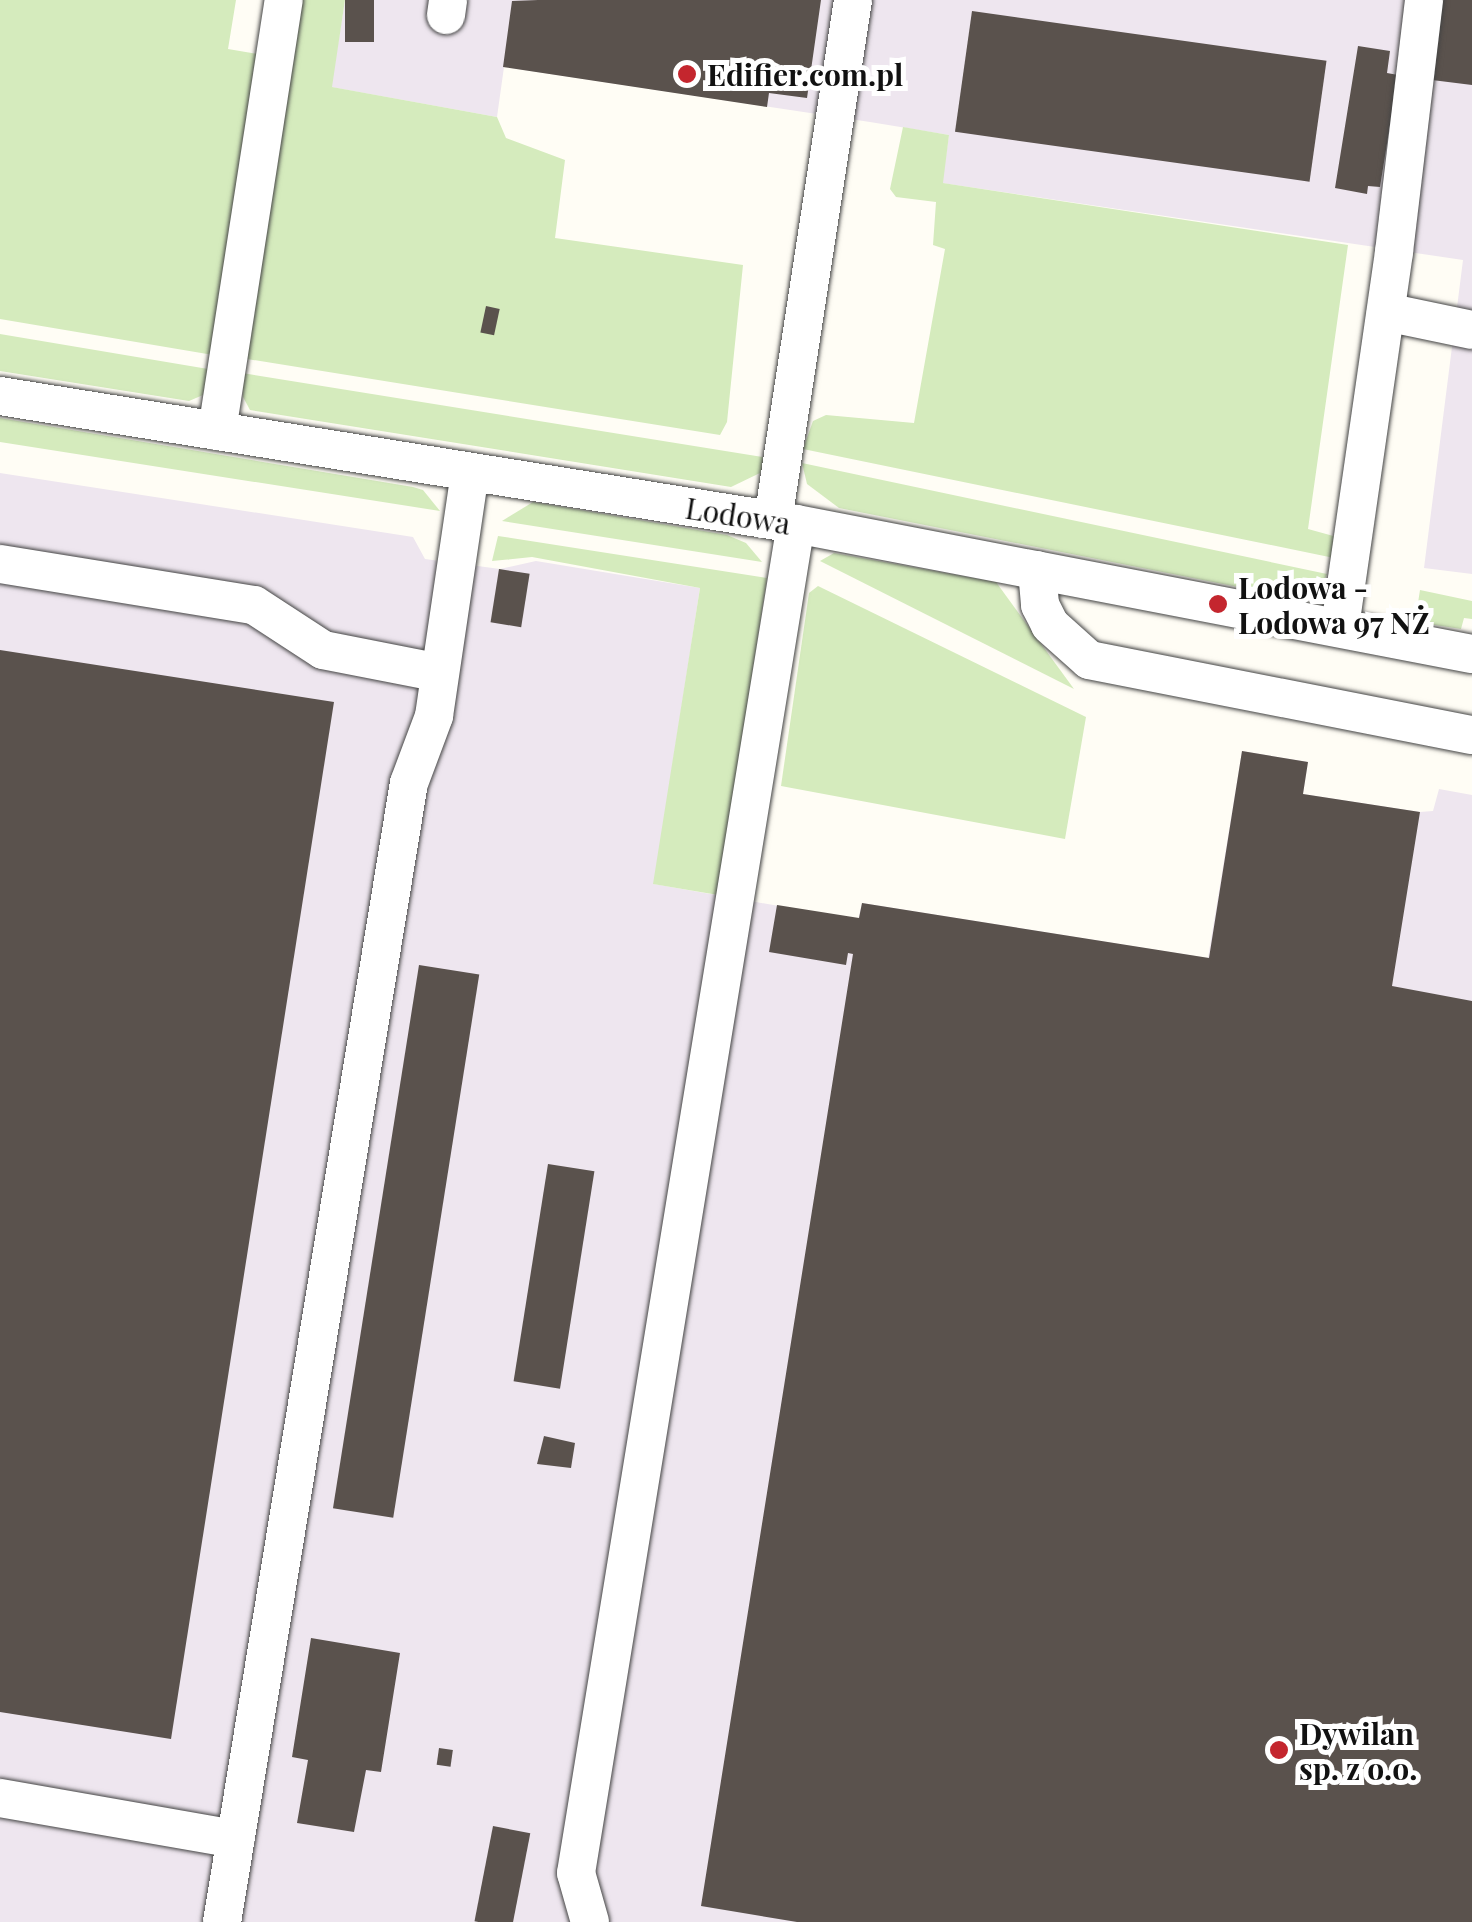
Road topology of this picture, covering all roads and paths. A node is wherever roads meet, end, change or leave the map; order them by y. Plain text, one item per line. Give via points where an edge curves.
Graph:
1 (284, 0) edge
2 (853, 0) edge
3 (1424, 0) edge
4 (1386, 312) junction
5 (1472, 330) edge
6 (0, 396) edge
7 (217, 431) junction
8 (470, 473) junction
9 (784, 522) junction
10 (0, 564) edge
11 (1037, 570) junction
12 (1340, 627) junction
13 (1472, 654) edge
14 (440, 673) junction
15 (1472, 736) edge
16 (0, 1798) edge
17 (235, 1839) junction
18 (222, 1922) edge
19 (590, 1922) edge

1 - 7 street
2 - 9 street
3 - 4 street
4 - 5 street
4 - 12 street
6 - 7 street, Lodowa
7 - 8 street, Lodowa
8 - 9 street, Lodowa
8 - 14 street
9 - 11 street, Lodowa
9 - 19 street via 576,1873
10 - 14 street via 254,606 323,650
11 - 12 street, Lodowa
11 - 15 street via 1040,605 1050,624 1089,660
12 - 13 street, Lodowa
14 - 17 street via 434,716 409,783
16 - 17 street
17 - 18 street

